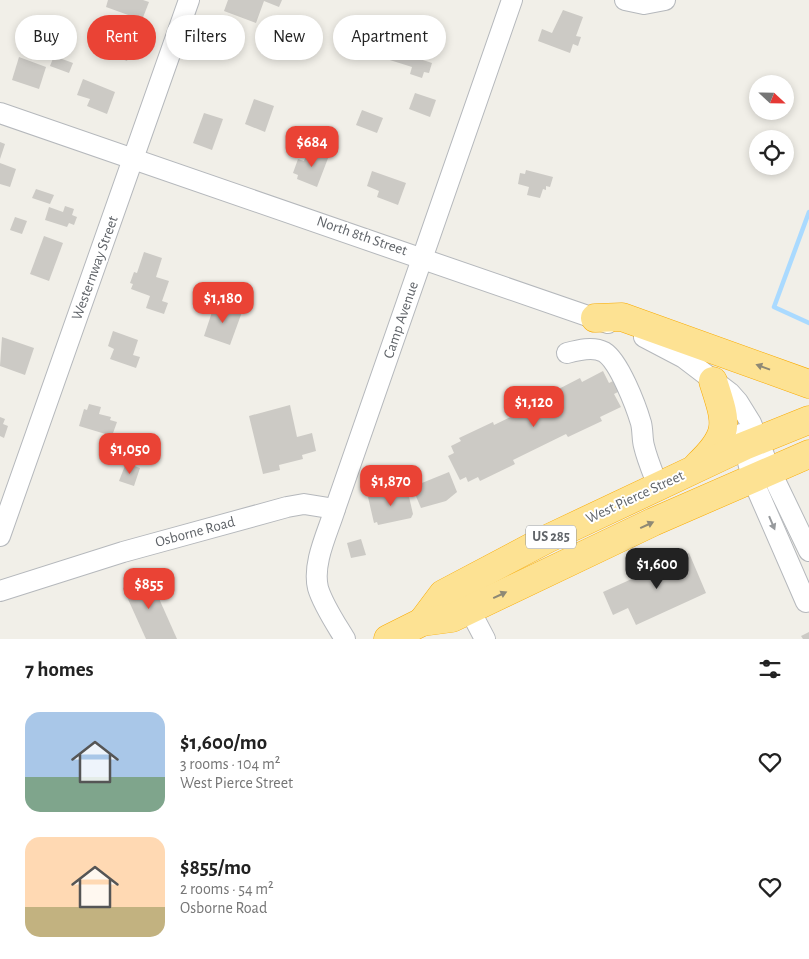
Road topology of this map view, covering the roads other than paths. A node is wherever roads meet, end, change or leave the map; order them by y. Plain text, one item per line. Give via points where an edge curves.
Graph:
1 (189, 0) edge
2 (512, 0) edge
3 (625, 0) edge
4 (665, 0) edge
5 (0, 112) edge
6 (134, 159) junction
7 (423, 258) junction
8 (594, 318) junction
9 (567, 353) dead end
10 (713, 381) junction
11 (809, 384) edge
12 (809, 420) edge
13 (751, 443) junction
14 (809, 454) edge
15 (693, 470) junction
16 (761, 474) junction
17 (658, 486) junction
18 (335, 509) junction
19 (0, 536) edge
20 (809, 551) edge
21 (0, 590) edge
22 (463, 598) junction
23 (806, 602) dead end
24 (345, 639) edge
25 (388, 639) edge
26 (485, 639) edge

1 - 6 street, Westernway Street
2 - 7 street, Camp Avenue
3 - 4 street via 652,4
5 - 6 street, North 8th Street
6 - 7 street, North 8th Street
6 - 19 street, Westernway Street
7 - 8 street, North 8th Street
7 - 18 street, Camp Avenue
8 - 10 street, North 8th Street via 658,343
11 -> 8 highway via 622,317
9 - 17 street via 593,349 605,353 613,362 629,390
10 - 13 street, North 8th Street via 738,402
10 - 15 highway via 725,424 717,445
12 - 13 highway, West Pierce Street / US 285
13 - 15 highway, West Pierce Street / US 285
13 - 16 street, North 8th Street
14 - 16 highway, West Pierce Street / US 285
15 - 17 highway, West Pierce Street / US 285
16 - 20 street
22 -> 16 highway, West Pierce Street / US 285
16 -> 23 street
17 - 22 highway, West Pierce Street / US 285 via 547,539
18 - 21 street, Osborne Road via 304,504 288,507
18 - 24 street, Camp Avenue via 317,578 319,589
22 - 25 highway, West Pierce Street / US 285 via 452,618 422,622
22 - 26 street

